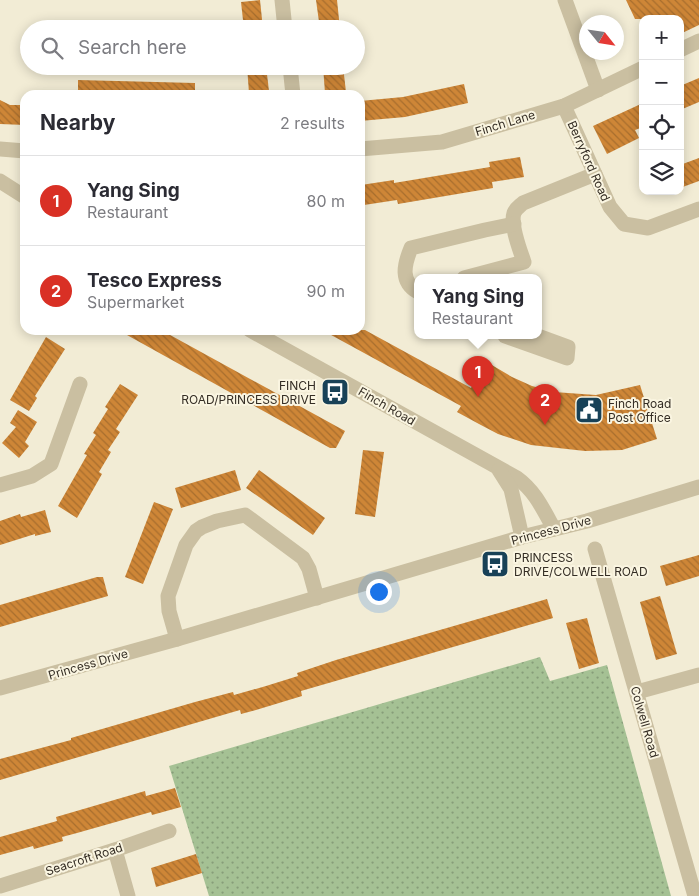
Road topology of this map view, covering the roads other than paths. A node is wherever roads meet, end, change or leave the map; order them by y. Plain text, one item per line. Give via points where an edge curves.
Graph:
1 (282, 0) edge
2 (564, 0) edge
3 (285, 20) edge
4 (699, 41) edge
5 (684, 48) edge
6 (639, 70) edge
7 (291, 75) edge
8 (292, 90) edge
9 (598, 90) junction
10 (564, 106) junction
11 (0, 149) edge
12 (365, 149) edge
13 (20, 150) edge
14 (595, 174) junction
15 (0, 180) edge
16 (20, 194) edge
17 (699, 209) edge
18 (514, 224) junction
19 (492, 274) edge
20 (414, 290) edge
21 (261, 335) edge
22 (542, 337) edge
23 (513, 339) edge
24 (80, 384) dead end
25 (498, 469) junction
26 (0, 485) edge
27 (699, 488) edge
28 (554, 529) junction
29 (522, 537) junction
30 (595, 549) dead end
31 (317, 598) junction
32 (177, 639) junction
33 (699, 675) edge
34 (0, 688) edge
35 (637, 692) junction
36 (168, 831) dead end
37 (115, 850) junction
38 (0, 886) edge
39 (128, 896) edge
40 (694, 896) edge

1 - 3 street
2 - 9 street
4 - 5 street
6 - 9 street, Finch Lane
7 - 8 street
9 - 10 street, Finch Lane
10 - 12 street, Finch Lane via 442,142
10 - 14 street, Berryford Road
11 - 13 street
14 - 17 street, Berryford Road via 610,207 624,224 648,228
14 - 18 street via 523,203 514,213
15 - 16 street
18 - 19 street via 524,262
18 - 20 street via 411,248 405,261 404,275
21 - 25 street, Finch Road
22 - 23 street via 568,346 567,358
24 - 26 street via 51,464 32,476
25 - 28 street, Finch Road via 528,486
25 - 29 street, Finch Road via 511,489
27 - 28 street, Princess Drive
28 - 29 street, Princess Drive
29 - 31 street, Princess Drive
30 - 35 street, Colwell Road
31 - 32 street, Princess Drive
31 - 32 street via 306,563 298,554 245,516 217,521 202,527 191,537 170,589 168,603
32 - 34 street, Princess Drive
33 - 35 street
35 - 40 street, Colwell Road
36 - 37 street, Seacroft Road
37 - 38 street, Seacroft Road
37 - 39 street

